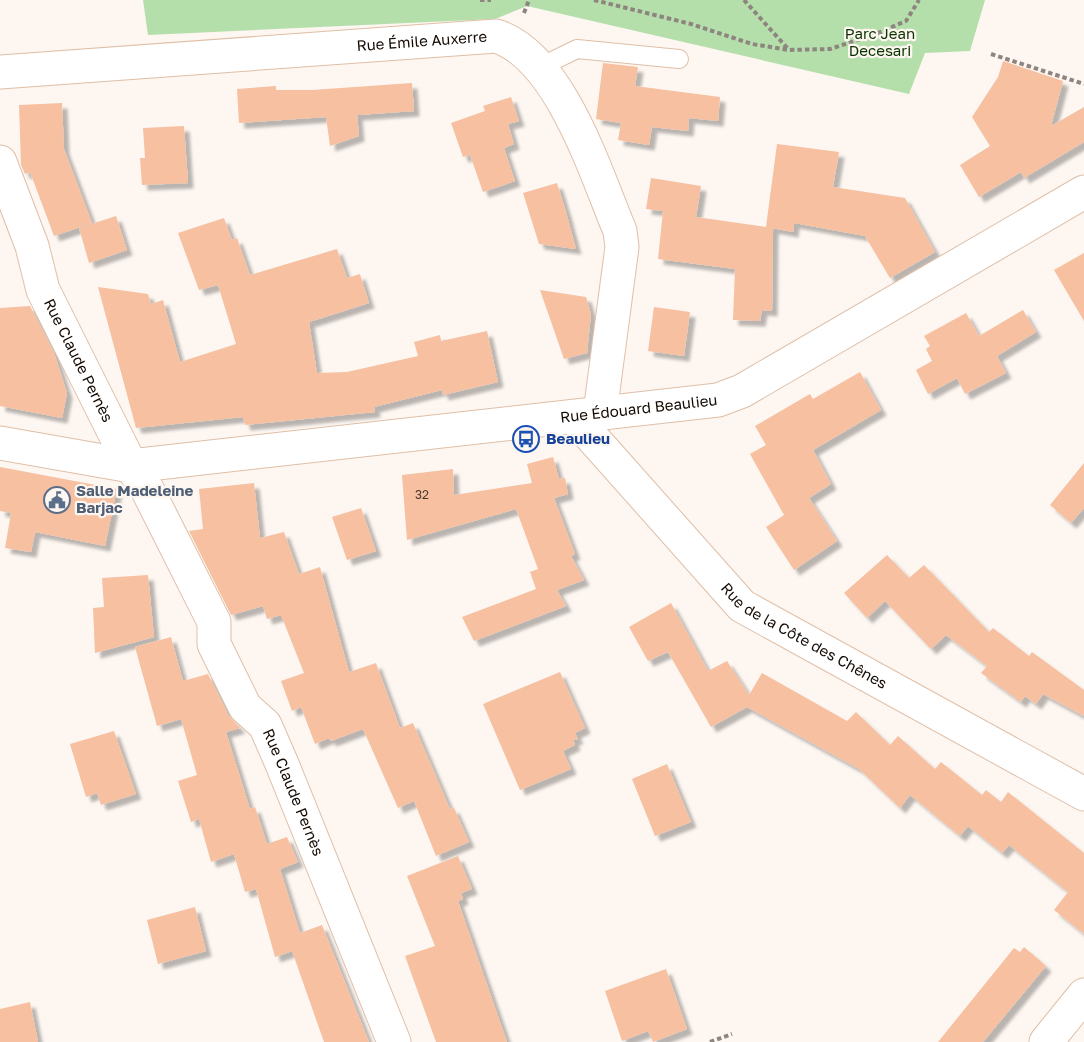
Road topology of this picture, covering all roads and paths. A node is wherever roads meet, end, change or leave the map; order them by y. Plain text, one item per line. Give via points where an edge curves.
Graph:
1 (480, 0) edge
2 (491, 0) edge
3 (594, 0) edge
4 (744, 0) edge
5 (919, 0) edge
6 (789, 50) junction
7 (991, 54) dead end
8 (679, 59) dead end
9 (538, 68) junction
10 (0, 72) edge
11 (1084, 84) edge
12 (0, 162) edge
13 (1084, 192) edge
14 (587, 415) junction
15 (0, 443) edge
16 (131, 466) junction
17 (1084, 794) edge
18 (1084, 995) edge
19 (732, 1034) dead end
20 (394, 1042) edge
21 (710, 1042) edge
22 (1046, 1042) edge

1 - 2 path
3 - 6 path via 752,44
4 - 6 path
5 - 6 path via 906,21 876,34 830,49
7 - 11 path
8 - 9 lane via 577,49
9 - 10 street, Rue Émile Auxerre via 512,41 496,36
9 - 14 street, Rue Émile Auxerre via 564,100 620,231 622,248
12 - 16 street, Rue Claude Pernès via 32,246 43,291
13 - 14 street, Rue Édouard Beaulieu via 742,391 718,400
14 - 16 street, Rue Édouard Beaulieu
14 - 17 street, Rue de la Côte des Chênes via 742,606
15 - 16 street, Rue Édouard Beaulieu
16 - 20 street, Rue Claude Pernès via 147,489 214,622 214,644 245,707 269,735
18 - 22 street
19 - 21 path

